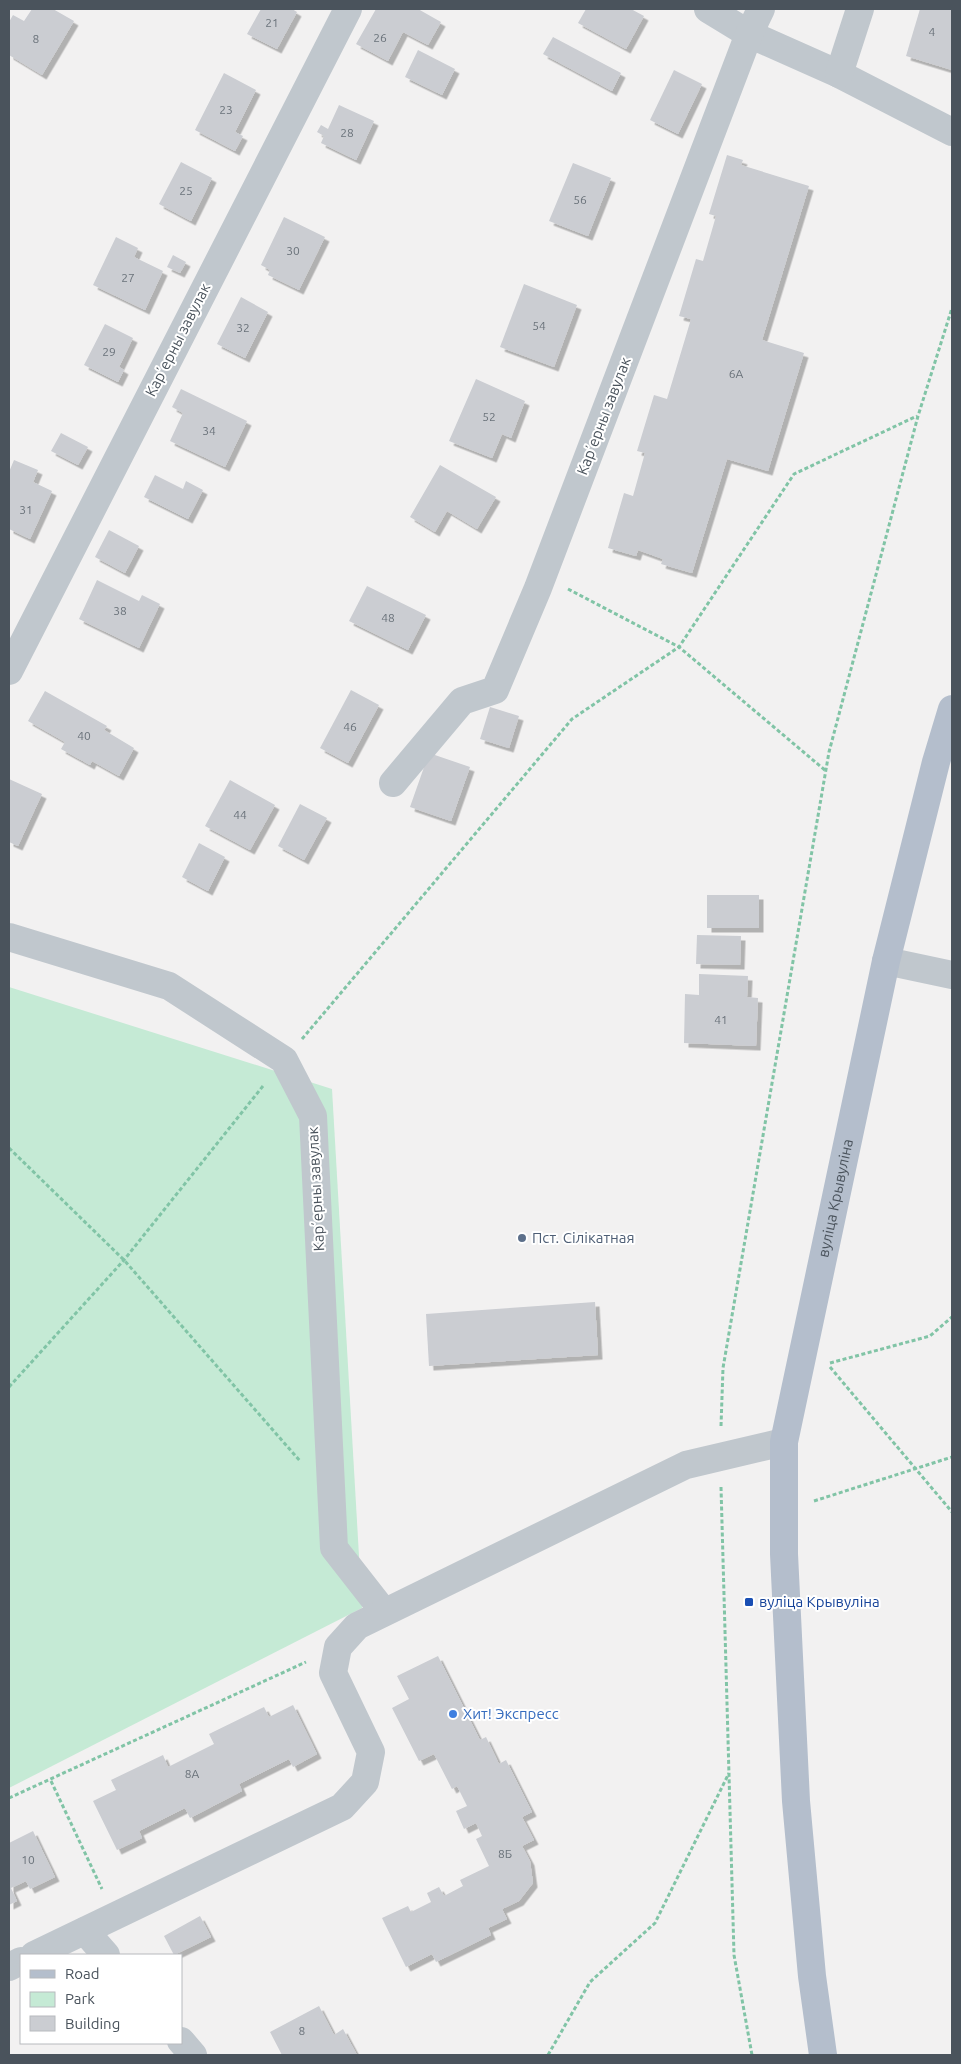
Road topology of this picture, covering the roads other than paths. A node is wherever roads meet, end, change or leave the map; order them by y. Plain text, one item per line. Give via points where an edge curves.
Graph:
1 (348, 9) edge
2 (708, 9) edge
3 (761, 9) edge
4 (860, 9) edge
5 (749, 34) junction
6 (839, 74) junction
7 (952, 132) edge
8 (9, 672) edge
9 (952, 709) edge
10 (393, 783) dead end
11 (9, 937) edge
12 (886, 961) junction
13 (952, 975) edge
14 (784, 1442) junction
15 (384, 1612) junction
16 (86, 1931) junction
17 (36, 1954) edge
18 (105, 1954) edge
19 (182, 2042) edge
20 (193, 2055) edge
21 (823, 2055) edge

1 - 8 street, Карʼерны завулак
2 - 5 street
3 - 5 street, Карʼерны завулак
4 - 6 street
5 - 6 street
5 - 10 street, Карʼерны завулак via 543,576 495,690 462,701
6 - 7 street
9 - 12 main road, вуліца Крывуліна
11 - 15 street, Карʼерны завулак via 170,986 284,1060 313,1116 334,1548
12 - 13 street
12 - 14 main road, вуліца Крывуліна
14 - 15 street via 686,1465
14 - 21 main road, вуліца Крывуліна via 782,1511 796,1801 812,1976
15 - 16 street via 357,1626 338,1647 333,1672 371,1752 365,1782 342,1806
16 - 17 street
16 - 18 street
19 - 20 street

